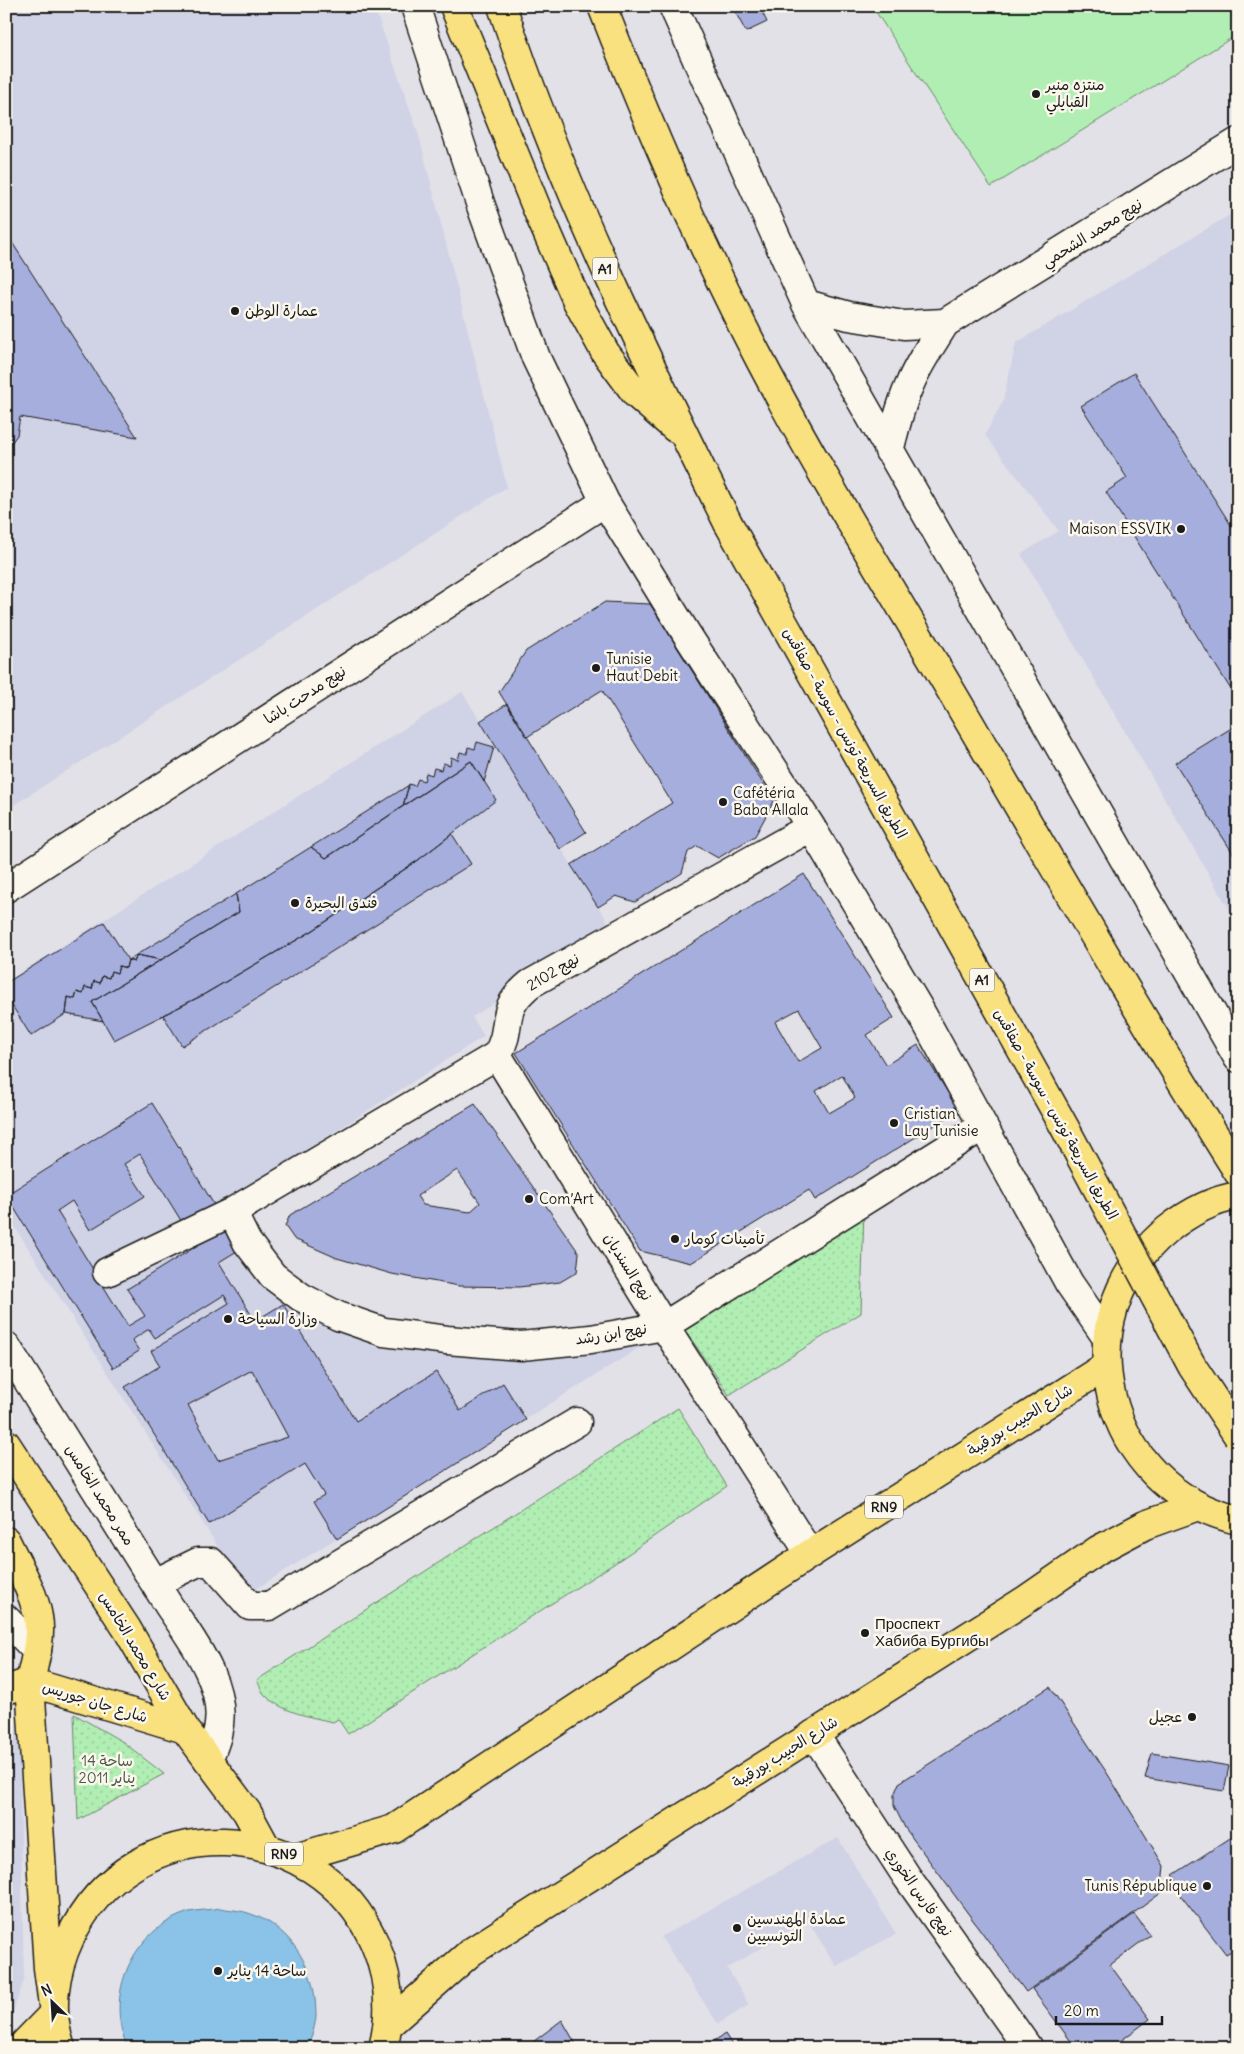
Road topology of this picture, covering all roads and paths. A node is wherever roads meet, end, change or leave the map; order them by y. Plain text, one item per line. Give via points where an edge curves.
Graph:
1 (415, 6) edge
2 (454, 6) edge
3 (502, 6) edge
4 (602, 6) edge
5 (673, 6) edge
6 (1238, 142) edge
7 (806, 304) junction
8 (946, 323) junction
9 (685, 436) junction
10 (889, 451) junction
11 (605, 502) junction
12 (812, 827) junction
13 (6, 888) edge
14 (497, 1055) junction
15 (1238, 1058) edge
16 (983, 1126) junction
17 (1238, 1172) edge
18 (1238, 1196) edge
19 (232, 1212) junction
20 (107, 1272) dead end
21 (664, 1326) junction
22 (1108, 1338) junction
23 (6, 1346) edge
24 (1106, 1366) junction
25 (577, 1422) dead end
26 (1238, 1436) edge
27 (6, 1444) edge
28 (1198, 1506) junction
29 (1234, 1524) edge
30 (6, 1541) edge
31 (810, 1554) junction
32 (155, 1583) junction
33 (6, 1619) edge
34 (37, 1651) junction
35 (18, 1686) edge
36 (185, 1729) junction
37 (814, 1734) junction
38 (208, 1760) junction
39 (266, 1847) junction
40 (295, 1858) junction
41 (54, 2013) junction
42 (385, 2036) edge
43 (20, 2048) edge
44 (61, 2048) edge
45 (1028, 2048) edge

1 - 11 street via 481,206 536,358
2 - 9 main road via 582,310 605,352 636,394
3 - 9 main road, الطريق السريعة تونس - سوسة - صفاقس / A1 via 550,142 608,275
4 - 17 main road via 679,190 742,326 814,457 1144,1021
5 - 7 street
6 - 8 street, نهج محمد الشحمي
7 - 8 street via 849,316 904,325
7 - 10 street
8 - 10 street via 909,385
9 - 26 main road, الطريق السريعة تونس - سوسة - صفاقس / A1, bridge via 728,523 1064,1128 1192,1366
10 - 15 street
11 - 12 street
11 - 13 street, نهج مدحت باشا
12 - 14 street, نهج 2102 via 530,984 509,1007 503,1044
12 - 16 street via 915,1002
14 - 19 street
14 - 21 street, نهج السنديان
16 - 21 street, نهج ابن رشد
16 - 22 street via 1069,1283
18 - 22 main road via 1204,1206 1158,1238 1139,1259 1124,1284
19 - 20 street
19 - 21 street, نهج ابن رشد via 248,1242 273,1276 301,1297 338,1316 384,1332 521,1346 591,1339
21 - 31 street, نهج السنديان
22 - 24 main road
23 - 32 street, ممر محمد الخامس
24 - 28 main road via 1117,1418 1129,1442 1147,1468
24 - 31 main road, شارع الحبيب بورقيبة / RN9
25 - 32 street via 269,1606 250,1606 211,1562 198,1562
27 - 36 main road, شارع محمد الخامس via 126,1629
28 - 29 main road
28 - 37 main road, شارع الحبيب بورقيبة / RN9 via 1145,1525 1098,1550 1027,1599
30 - 34 main road via 26,1582 38,1617
31 - 40 main road, شارع الحبيب بورقيبة / RN9 via 394,1829
32 - 38 street, ممر محمد الخامس via 196,1644 215,1686 218,1734
33 - 34 street
34 - 35 main road
35 - 36 main road, شارع جان جوريس
35 - 41 main road
36 - 38 main road, شارع محمد الخامس
37 - 42 main road, شارع الحبيب بورقيبة / RN9 via 471,1952
37 - 45 street, نهج فارس الخوري via 907,1877
38 - 39 main road, شارع محمد الخامس via 246,1812
39 - 40 main road, RN9
39 - 41 main road, RN9 via 212,1842 174,1848 145,1860 118,1877 77,1923 56,1982
40 - 42 main road, RN9 via 324,1876 348,1899 367,1927 381,1958 388,1991
41 - 43 main road
41 - 44 main road, RN9 via 55,2032

